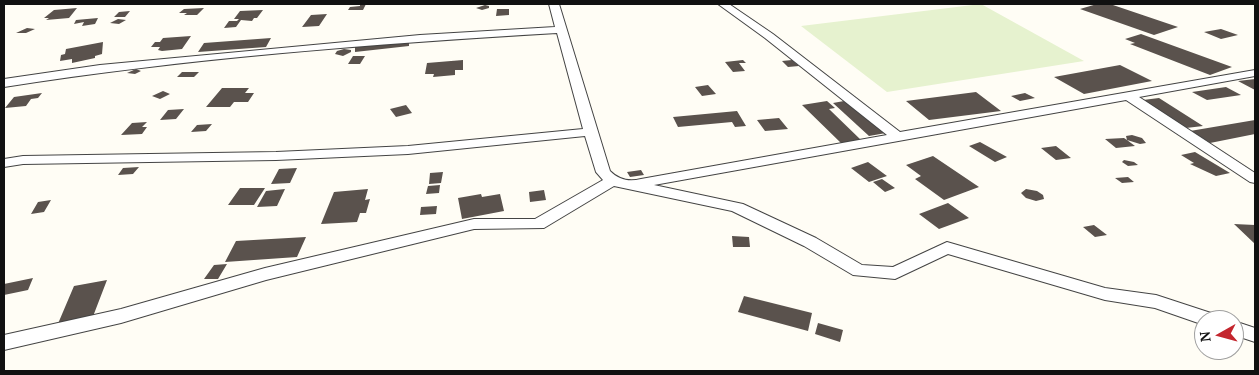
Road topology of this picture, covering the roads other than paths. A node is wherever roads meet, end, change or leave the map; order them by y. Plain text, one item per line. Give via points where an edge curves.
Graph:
1 (554, 4) edge
2 (723, 4) edge
3 (561, 30) junction
4 (1255, 73) edge
5 (4, 84) edge
6 (1129, 96) junction
7 (590, 132) junction
8 (899, 138) junction
9 (4, 163) edge
10 (1255, 179) edge
11 (618, 182) junction
12 (1194, 315) edge
13 (4, 343) edge

1 - 3 street
2 - 8 street via 770,36
3 - 5 street via 420,38 100,68
3 - 7 street
4 - 6 street
6 - 8 street
6 - 10 street
7 - 9 street via 408,150
7 - 11 street via 603,172
8 - 11 street via 641,183
11 - 12 street via 737,207 810,242 859,271 895,273 947,248 1105,294 1156,302
11 - 13 street via 538,224 474,224 265,274 121,316

